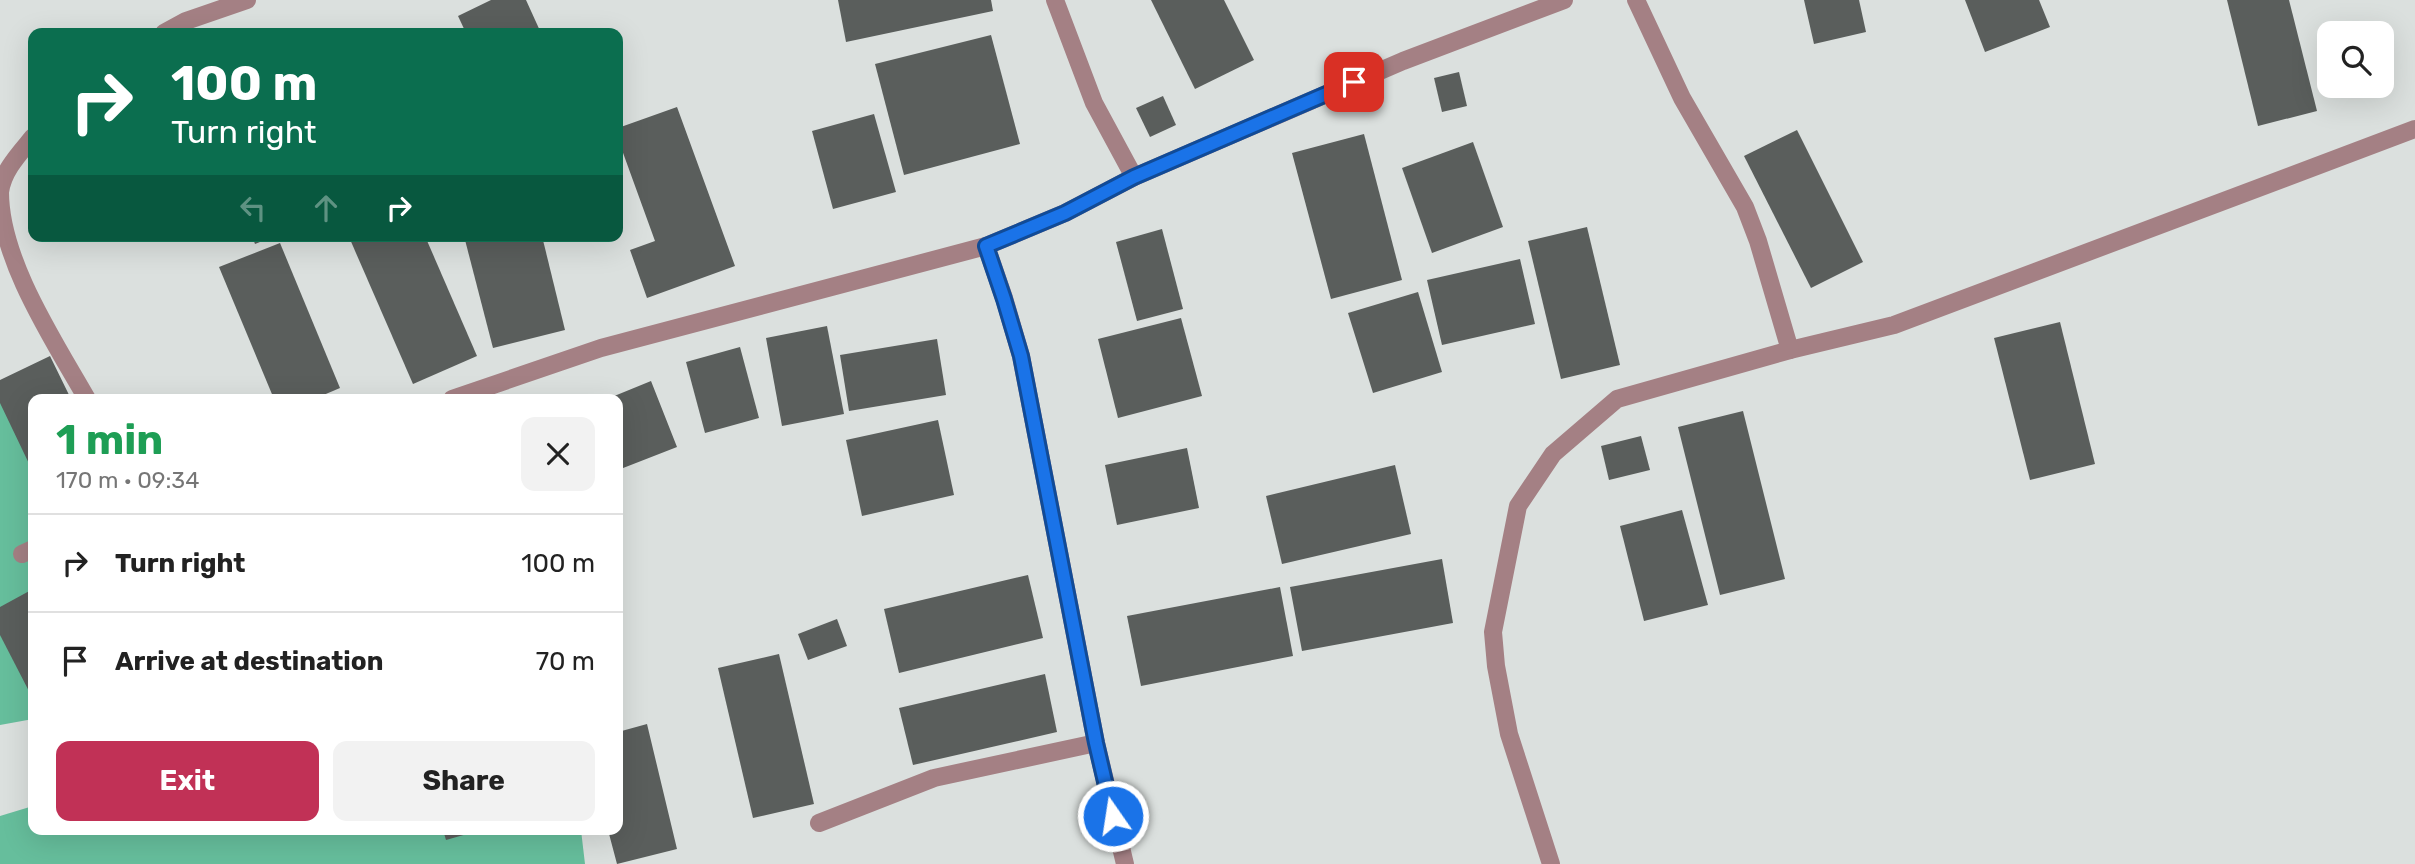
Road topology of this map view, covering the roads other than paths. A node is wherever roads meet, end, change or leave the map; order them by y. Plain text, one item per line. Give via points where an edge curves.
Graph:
1 (247, 0) edge
2 (1055, 0) edge
3 (1564, 0) edge
4 (1636, 0) edge
5 (173, 28) edge
6 (2415, 129) edge
7 (28, 142) edge
8 (1134, 177) junction
9 (986, 246) junction
10 (1790, 350) junction
11 (84, 394) edge
12 (467, 394) edge
13 (1096, 743) junction
14 (819, 823) dead end
15 (1125, 864) edge
16 (1551, 864) edge

1 - 5 street
2 - 8 street via 1094,103
3 - 8 street via 1403,61
4 - 10 street via 1682,98 1745,207
6 - 10 street via 1894,325
7 - 11 street via 11,164 0,190 3,237 18,279
8 - 9 street
9 - 12 street via 601,348
9 - 13 street via 1021,356
10 - 16 street via 1617,399 1553,454 1518,506 1493,632 1496,666 1509,734
13 - 14 street via 934,778
13 - 15 street

